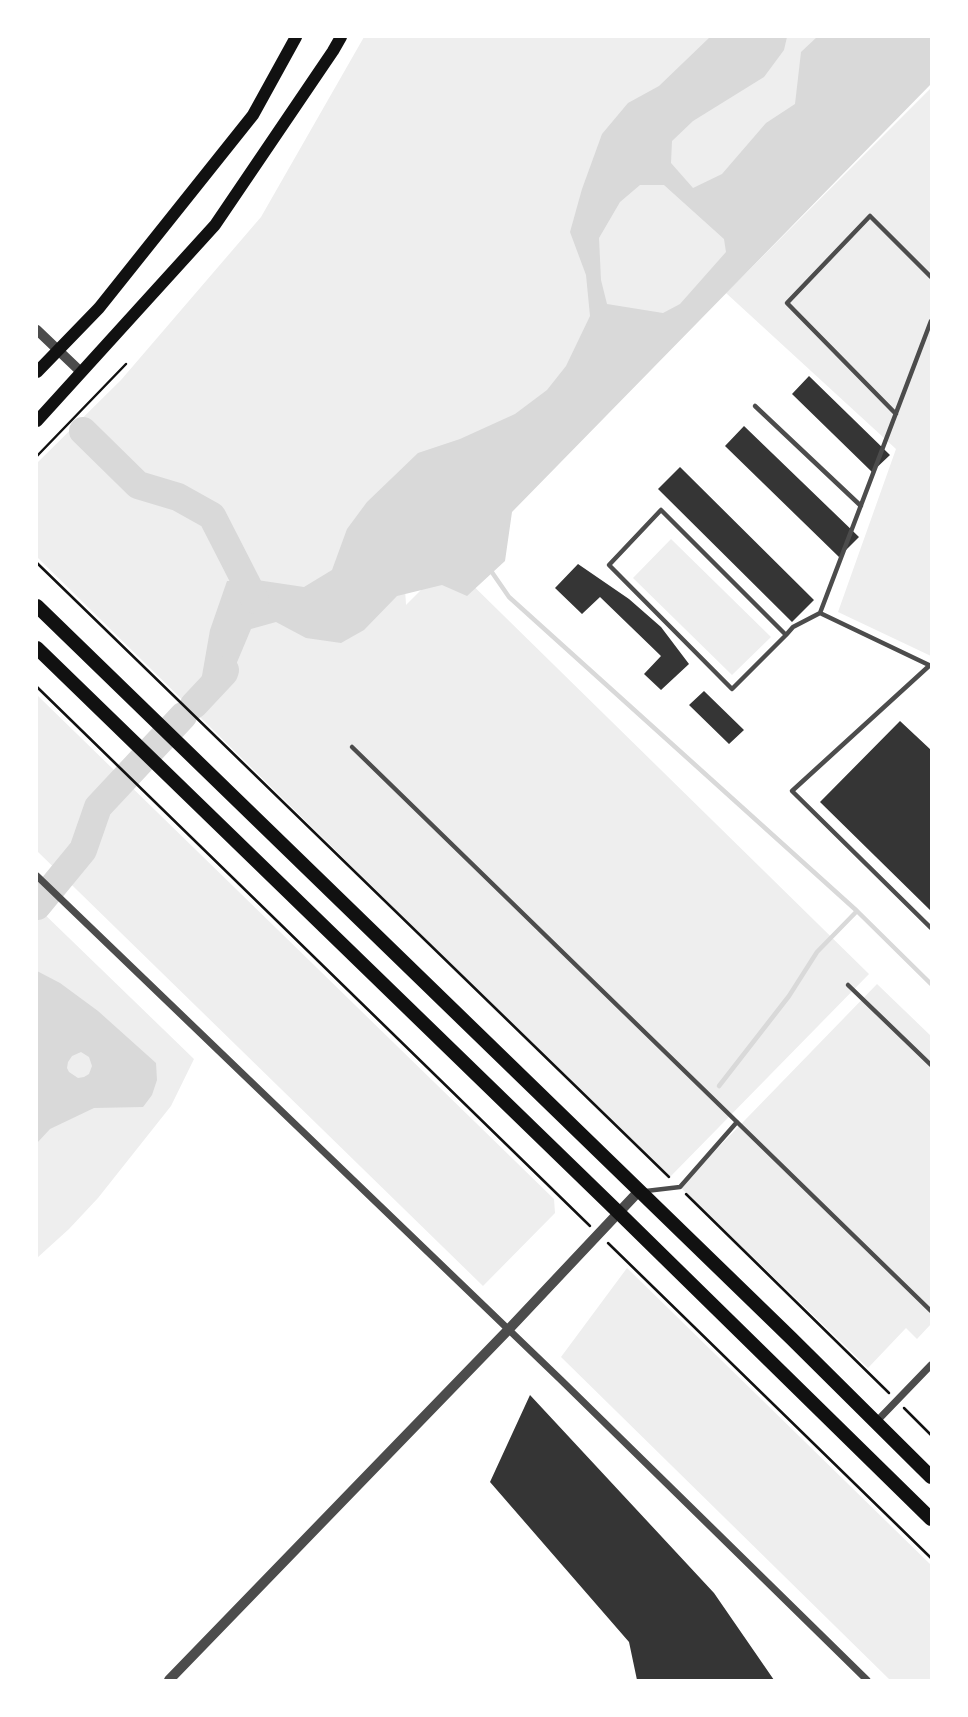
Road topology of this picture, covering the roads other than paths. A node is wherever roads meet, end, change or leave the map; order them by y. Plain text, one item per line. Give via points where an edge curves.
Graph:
1 (296, 37) edge
2 (341, 37) edge
3 (931, 276) edge
4 (931, 321) edge
5 (37, 330) edge
6 (58, 350) junction
7 (37, 372) edge
8 (81, 372) junction
9 (755, 406) dead end
10 (896, 414) junction
11 (37, 421) edge
12 (861, 506) junction
13 (37, 606) edge
14 (820, 613) junction
15 (786, 635) junction
16 (37, 648) edge
17 (931, 665) edge
18 (352, 747) dead end
19 (37, 876) edge
20 (931, 928) edge
21 (848, 985) dead end
22 (931, 1065) edge
23 (737, 1122) junction
24 (639, 1191) junction
25 (618, 1212) junction
26 (931, 1311) edge
27 (509, 1329) junction
28 (931, 1365) edge
29 (876, 1423) junction
30 (931, 1477) edge
31 (931, 1519) edge
32 (169, 1680) edge
33 (867, 1680) edge

1 - 6 main road via 253,115 99,308
2 - 8 main road via 215,225
3 - 10 lane via 870,216 788,303
4 - 10 lane
5 - 6 street
6 - 7 main road
6 - 8 street
8 - 11 main road
9 - 12 lane
10 - 12 lane
12 - 14 lane
13 - 24 main road
14 - 15 lane
14 - 17 lane
15 - 15 lane via 732,690 609,565 661,510
16 - 25 main road
17 - 20 lane via 792,791
18 - 23 lane
19 - 27 street
21 - 22 lane
23 - 24 lane via 680,1187
23 - 26 lane
24 - 25 street
24 - 29 main road
25 - 27 street
25 - 31 main road
27 - 32 street
27 - 33 street
28 - 29 street
29 - 30 main road

